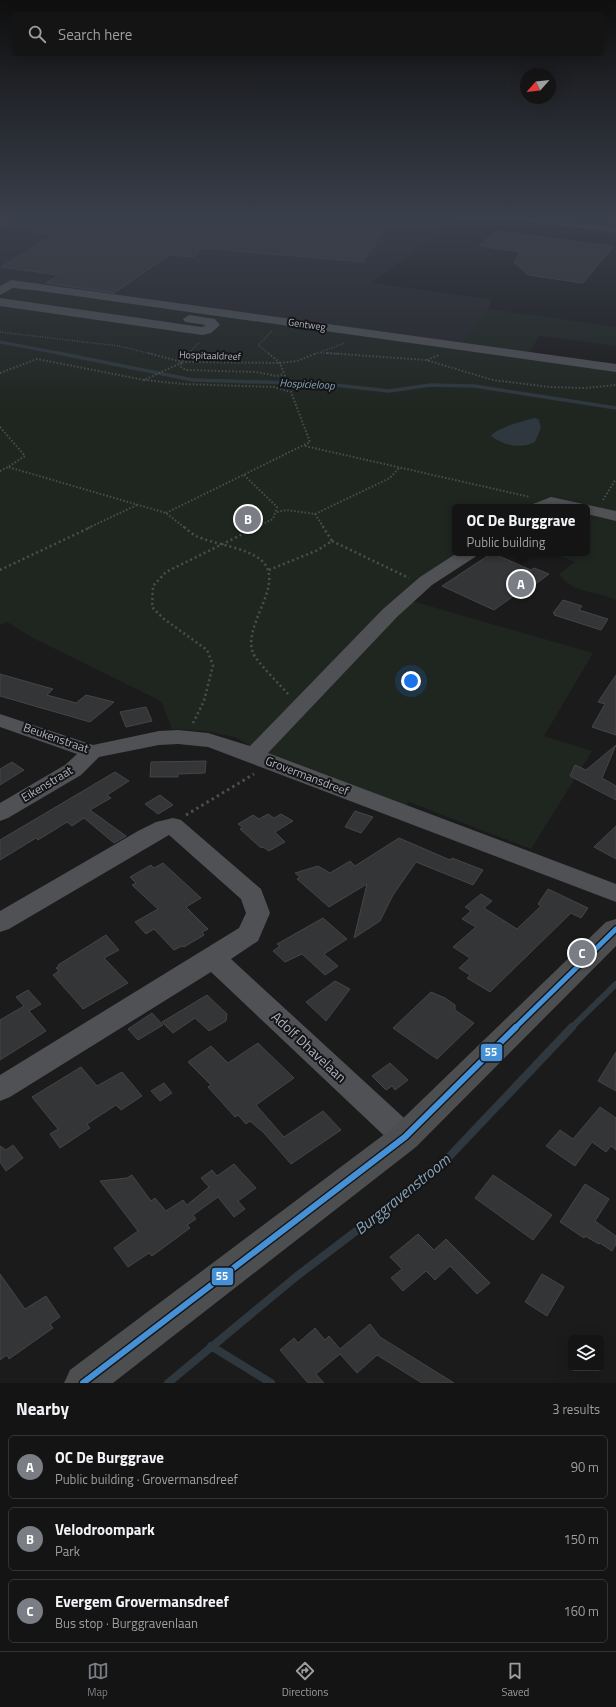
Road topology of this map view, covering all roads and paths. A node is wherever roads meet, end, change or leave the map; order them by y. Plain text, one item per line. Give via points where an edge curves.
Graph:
1 (6, 283) edge
2 (0, 291) edge
3 (0, 302) edge
4 (287, 321) junction
5 (0, 332) edge
6 (370, 333) junction
7 (318, 353) junction
8 (181, 363) dead end
9 (280, 363) junction
10 (616, 368) edge
11 (165, 370) dead end
12 (0, 373) edge
13 (284, 374) junction
14 (144, 380) junction
15 (616, 385) edge
16 (291, 392) junction
17 (0, 427) edge
18 (304, 446) junction
19 (8, 468) junction
20 (399, 468) junction
21 (0, 471) edge
22 (244, 475) junction
23 (616, 479) edge
24 (545, 504) edge
25 (137, 505) junction
26 (591, 510) edge
27 (277, 512) junction
28 (166, 513) junction
29 (315, 514) junction
30 (616, 516) edge
31 (332, 541) junction
32 (219, 545) junction
33 (465, 556) edge
34 (0, 570) edge
35 (268, 570) junction
36 (423, 584) junction
37 (300, 706) junction
38 (0, 720) edge
39 (185, 738) junction
40 (92, 752) junction
41 (253, 756) junction
42 (0, 813) edge
43 (173, 826) junction
44 (616, 893) edge
45 (0, 923) edge
46 (616, 929) edge
47 (213, 958) junction
48 (0, 1089) edge
49 (405, 1137) junction
50 (83, 1383) edge

1 - 2 street, Gentweg
1 - 4 street, Gentweg
2 - 3 street via 210,322 214,325 202,331
4 - 6 street, Gentweg
4 - 9 path via 258,345
5 - 9 path, Hospitaaldreef via 119,346 178,362
6 - 7 path, Hospitaaldreef
6 - 10 street, Gentweg
7 - 9 path, Hospitaaldreef via 297,361
7 - 15 path via 426,360 493,380 550,387 585,388
8 - 13 path via 181,367 190,370 256,372 277,376
9 - 13 path
11 - 14 path
12 - 14 path via 37,359
13 - 16 path
14 - 16 path via 274,387
16 - 18 path via 310,442
17 - 19 path via 25,456
18 - 20 path
18 - 22 path
19 - 21 path
19 - 25 path
20 - 24 path
20 - 29 path via 390,478
22 - 27 path via 277,507
22 - 28 path
23 - 26 path
25 - 28 path
25 - 34 path
26 - 30 street
27 - 29 path via 286,510
27 - 32 path via 273,519
28 - 32 path via 195,536
29 - 31 path
31 - 35 path via 318,550
31 - 36 path
32 - 35 path via 250,554 261,560
32 - 39 path via 166,572 153,586 152,607 164,619 207,650 213,665 204,701
33 - 36 street, Grovermansdreef
35 - 37 path via 270,584 251,639 253,654
36 - 37 street, Grovermansdreef via 390,613
37 - 41 street, Grovermansdreef
38 - 40 street, Beukenstraat
39 - 40 street, Beukenstraat via 159,738
39 - 41 street, Beukenstraat via 208,740
40 - 42 street, Eikenstraat via 73,770
41 - 43 path via 242,769 255,775 177,820
41 - 44 street, Grovermansdreef
43 - 45 street via 146,837
43 - 47 street via 252,895 258,913 249,934
46 - 49 main road
47 - 48 street
47 - 49 street, Adolf Dhavelaan
49 - 50 main road

